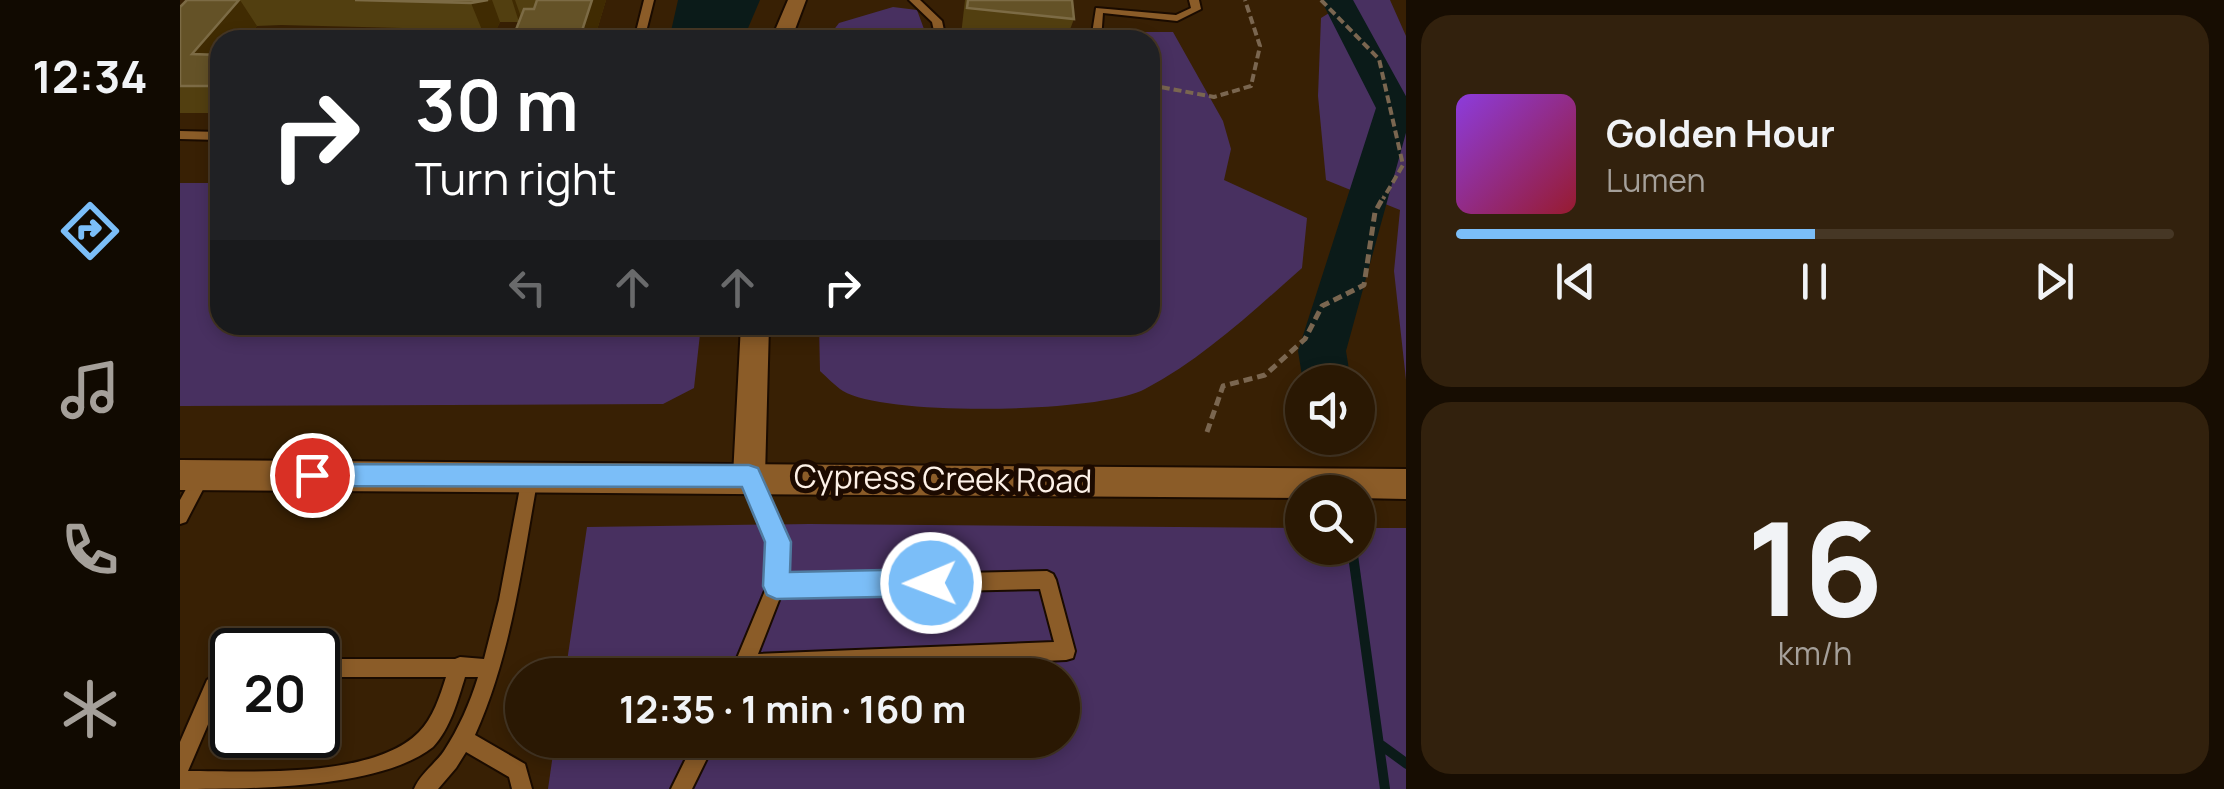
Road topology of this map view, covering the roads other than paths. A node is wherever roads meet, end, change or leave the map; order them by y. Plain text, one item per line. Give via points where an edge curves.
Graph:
1 (648, 0) edge
2 (797, 0) edge
3 (914, 0) edge
4 (1136, 0) edge
5 (1194, 0) edge
6 (1138, 14) junction
7 (641, 30) edge
8 (786, 30) edge
9 (939, 30) edge
10 (1097, 30) edge
11 (180, 135) edge
12 (210, 136) edge
13 (755, 335) edge
14 (191, 475) edge
15 (749, 476) junction
16 (530, 477) junction
17 (1406, 484) edge
18 (180, 516) edge
19 (776, 586) junction
20 (747, 658) edge
21 (940, 658) edge
22 (460, 666) junction
23 (340, 668) edge
24 (489, 668) junction
25 (210, 696) edge
26 (465, 740) junction
27 (697, 758) edge
28 (180, 766) edge
29 (180, 780) edge
30 (424, 789) edge
31 (522, 789) edge
32 (681, 789) edge

1 - 7 lane
2 - 8 main road
3 - 9 lane
4 - 6 lane
5 - 6 lane via 1196,9 1178,18
6 - 10 lane via 1099,10
11 - 12 lane
13 - 15 main road
14 - 16 main road, Cypress Creek Road
14 - 18 lane
15 - 16 main road, Cypress Creek Road
15 - 17 main road, Cypress Creek Road
15 - 19 lane via 778,542
16 - 24 lane
19 - 20 lane
19 - 21 lane via 1047,580 1066,651
22 - 23 lane
22 - 24 lane
22 - 29 lane via 424,743 377,770 335,782
24 - 26 lane
25 - 28 lane
26 - 30 lane
26 - 31 lane via 518,770
27 - 32 lane

